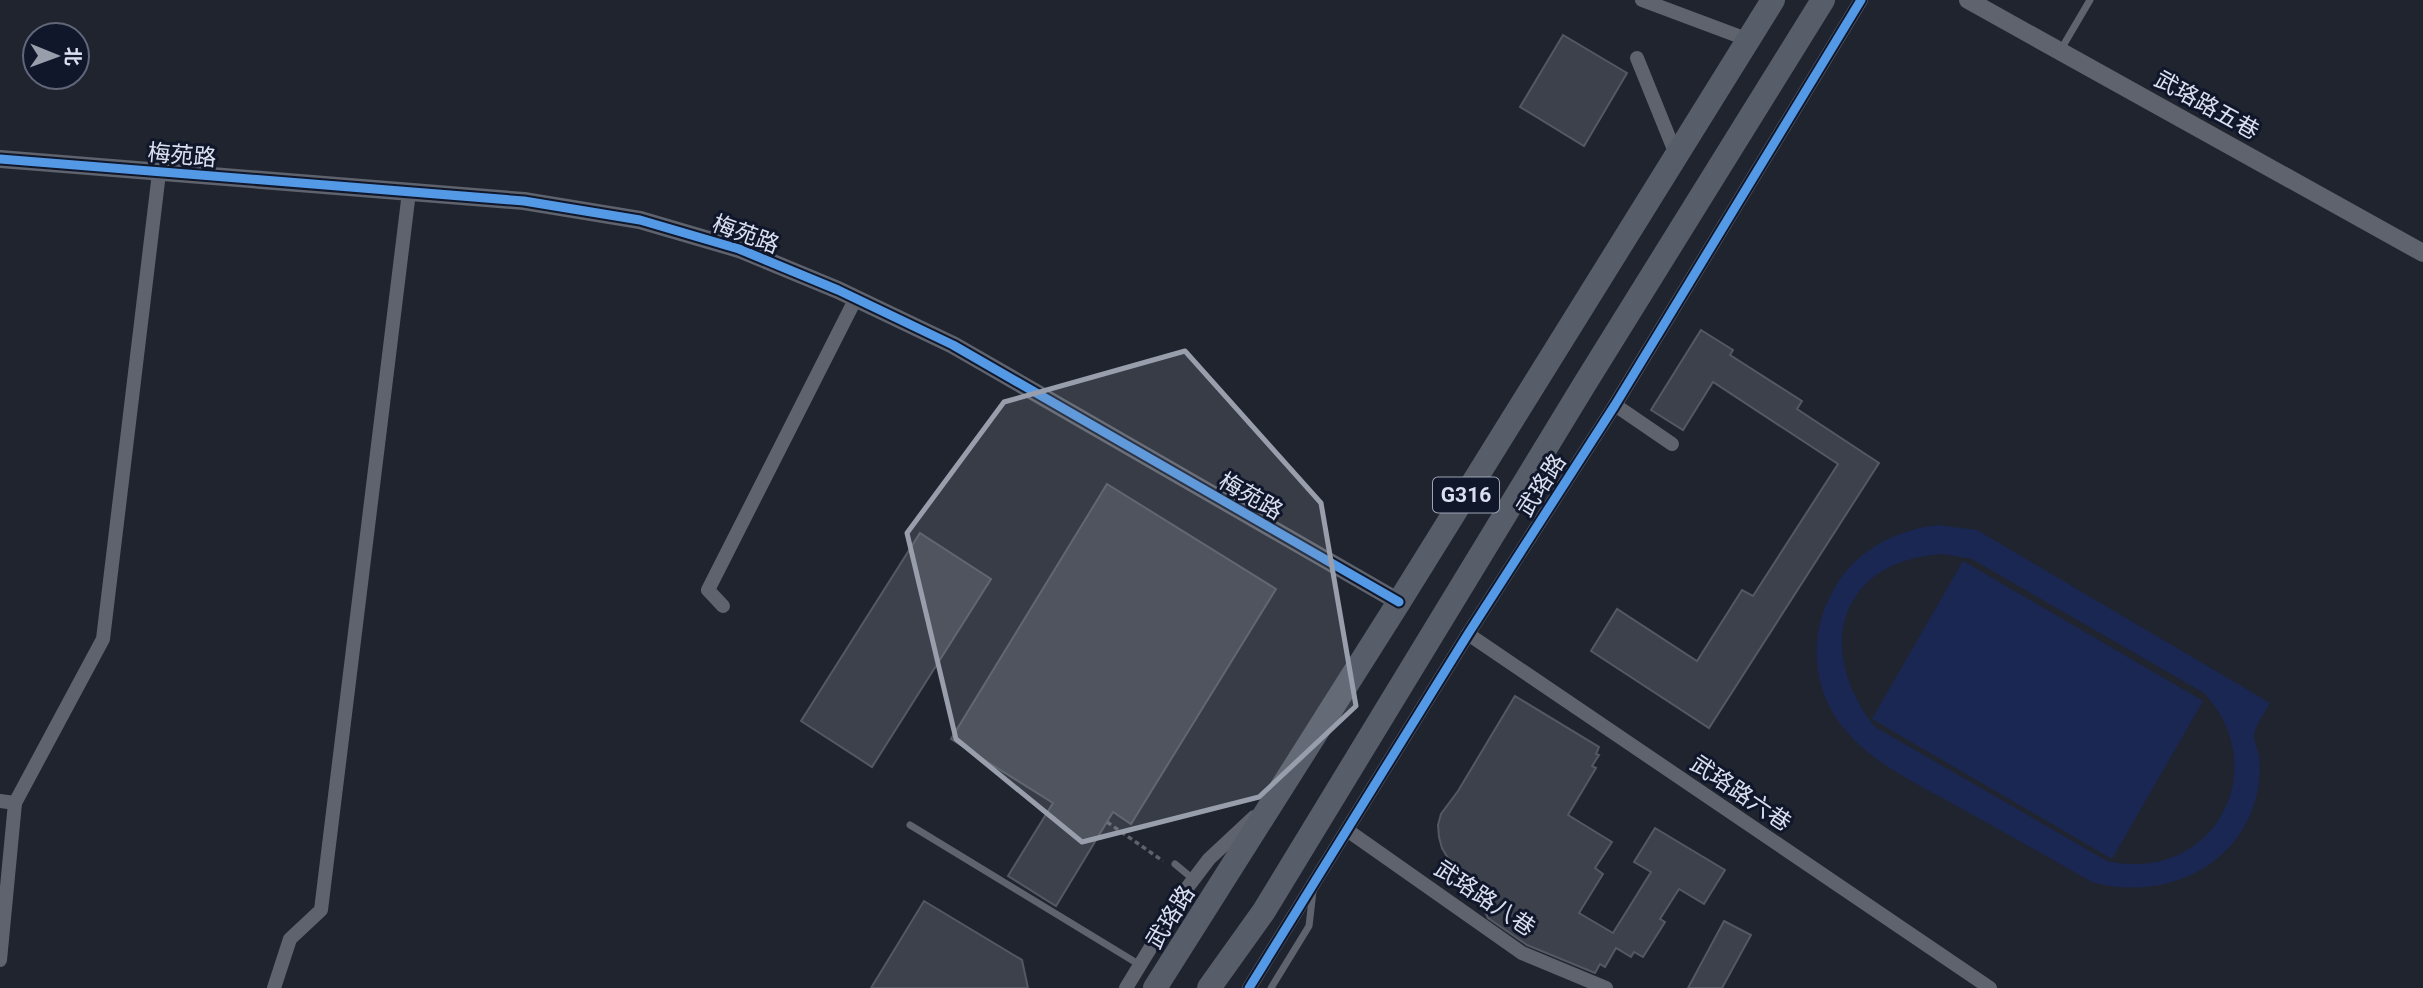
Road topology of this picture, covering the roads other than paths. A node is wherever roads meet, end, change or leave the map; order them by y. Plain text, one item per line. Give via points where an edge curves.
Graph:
1 (1642, 0) edge
2 (1773, 0) edge
3 (1823, 0) edge
4 (1861, 0) edge
5 (1968, 0) edge
6 (2090, 0) edge
7 (1749, 40) junction
8 (2060, 51) junction
9 (1637, 58) dead end
10 (1677, 157) junction
11 (0, 159) edge
12 (159, 173) junction
13 (409, 192) junction
14 (2423, 253) edge
15 (856, 298) junction
16 (1615, 405) junction
17 (1672, 444) dead end
18 (1399, 602) junction
19 (723, 606) dead end
20 (1468, 634) junction
21 (1280, 792) junction
22 (7, 802) edge
23 (910, 825) dead end
24 (1347, 830) junction
25 (1174, 866) road end
26 (1194, 879) junction
27 (1315, 881) junction
28 (0, 960) edge
29 (1140, 965) junction
30 (274, 988) edge
31 (1126, 988) edge
32 (1155, 988) edge
33 (1209, 988) edge
34 (1249, 988) edge
35 (1271, 988) edge
36 (1606, 988) edge
37 (1990, 988) edge

1 - 7 street
2 - 7 highway, 武珞路 / G316
3 - 33 highway, 武珞路 / G316 via 1264,911
4 - 16 street, 武珞路
5 - 8 street, 武珞路五巷
6 - 8 lane
7 - 10 highway, 武珞路 / G316
8 - 14 street, 武珞路五巷
9 - 10 street
10 - 18 highway, 武珞路 / G316
11 - 12 street, 梅苑路
12 - 13 street, 梅苑路
12 - 22 street via 103,639
13 - 15 street, 梅苑路 via 524,201 640,220 739,249
13 - 30 street via 321,910 290,939
15 - 18 street, 梅苑路 via 953,345
15 - 19 street via 708,590
16 - 17 street
16 - 20 street, 武珞路
18 - 21 highway, 武珞路 / G316
20 - 24 street, 武珞路
20 - 37 street, 武珞路六巷
21 - 26 street, 武珞路
21 - 32 highway, 武珞路 / G316
22 - 28 street
23 - 29 lane
24 - 27 street, 武珞路
24 - 36 street, 武珞路八巷 via 1522,953
25 - 26 lane
26 - 29 street, 武珞路
27 - 34 street, 武珞路
27 - 35 lane via 1309,926
29 - 31 street, 武珞路

